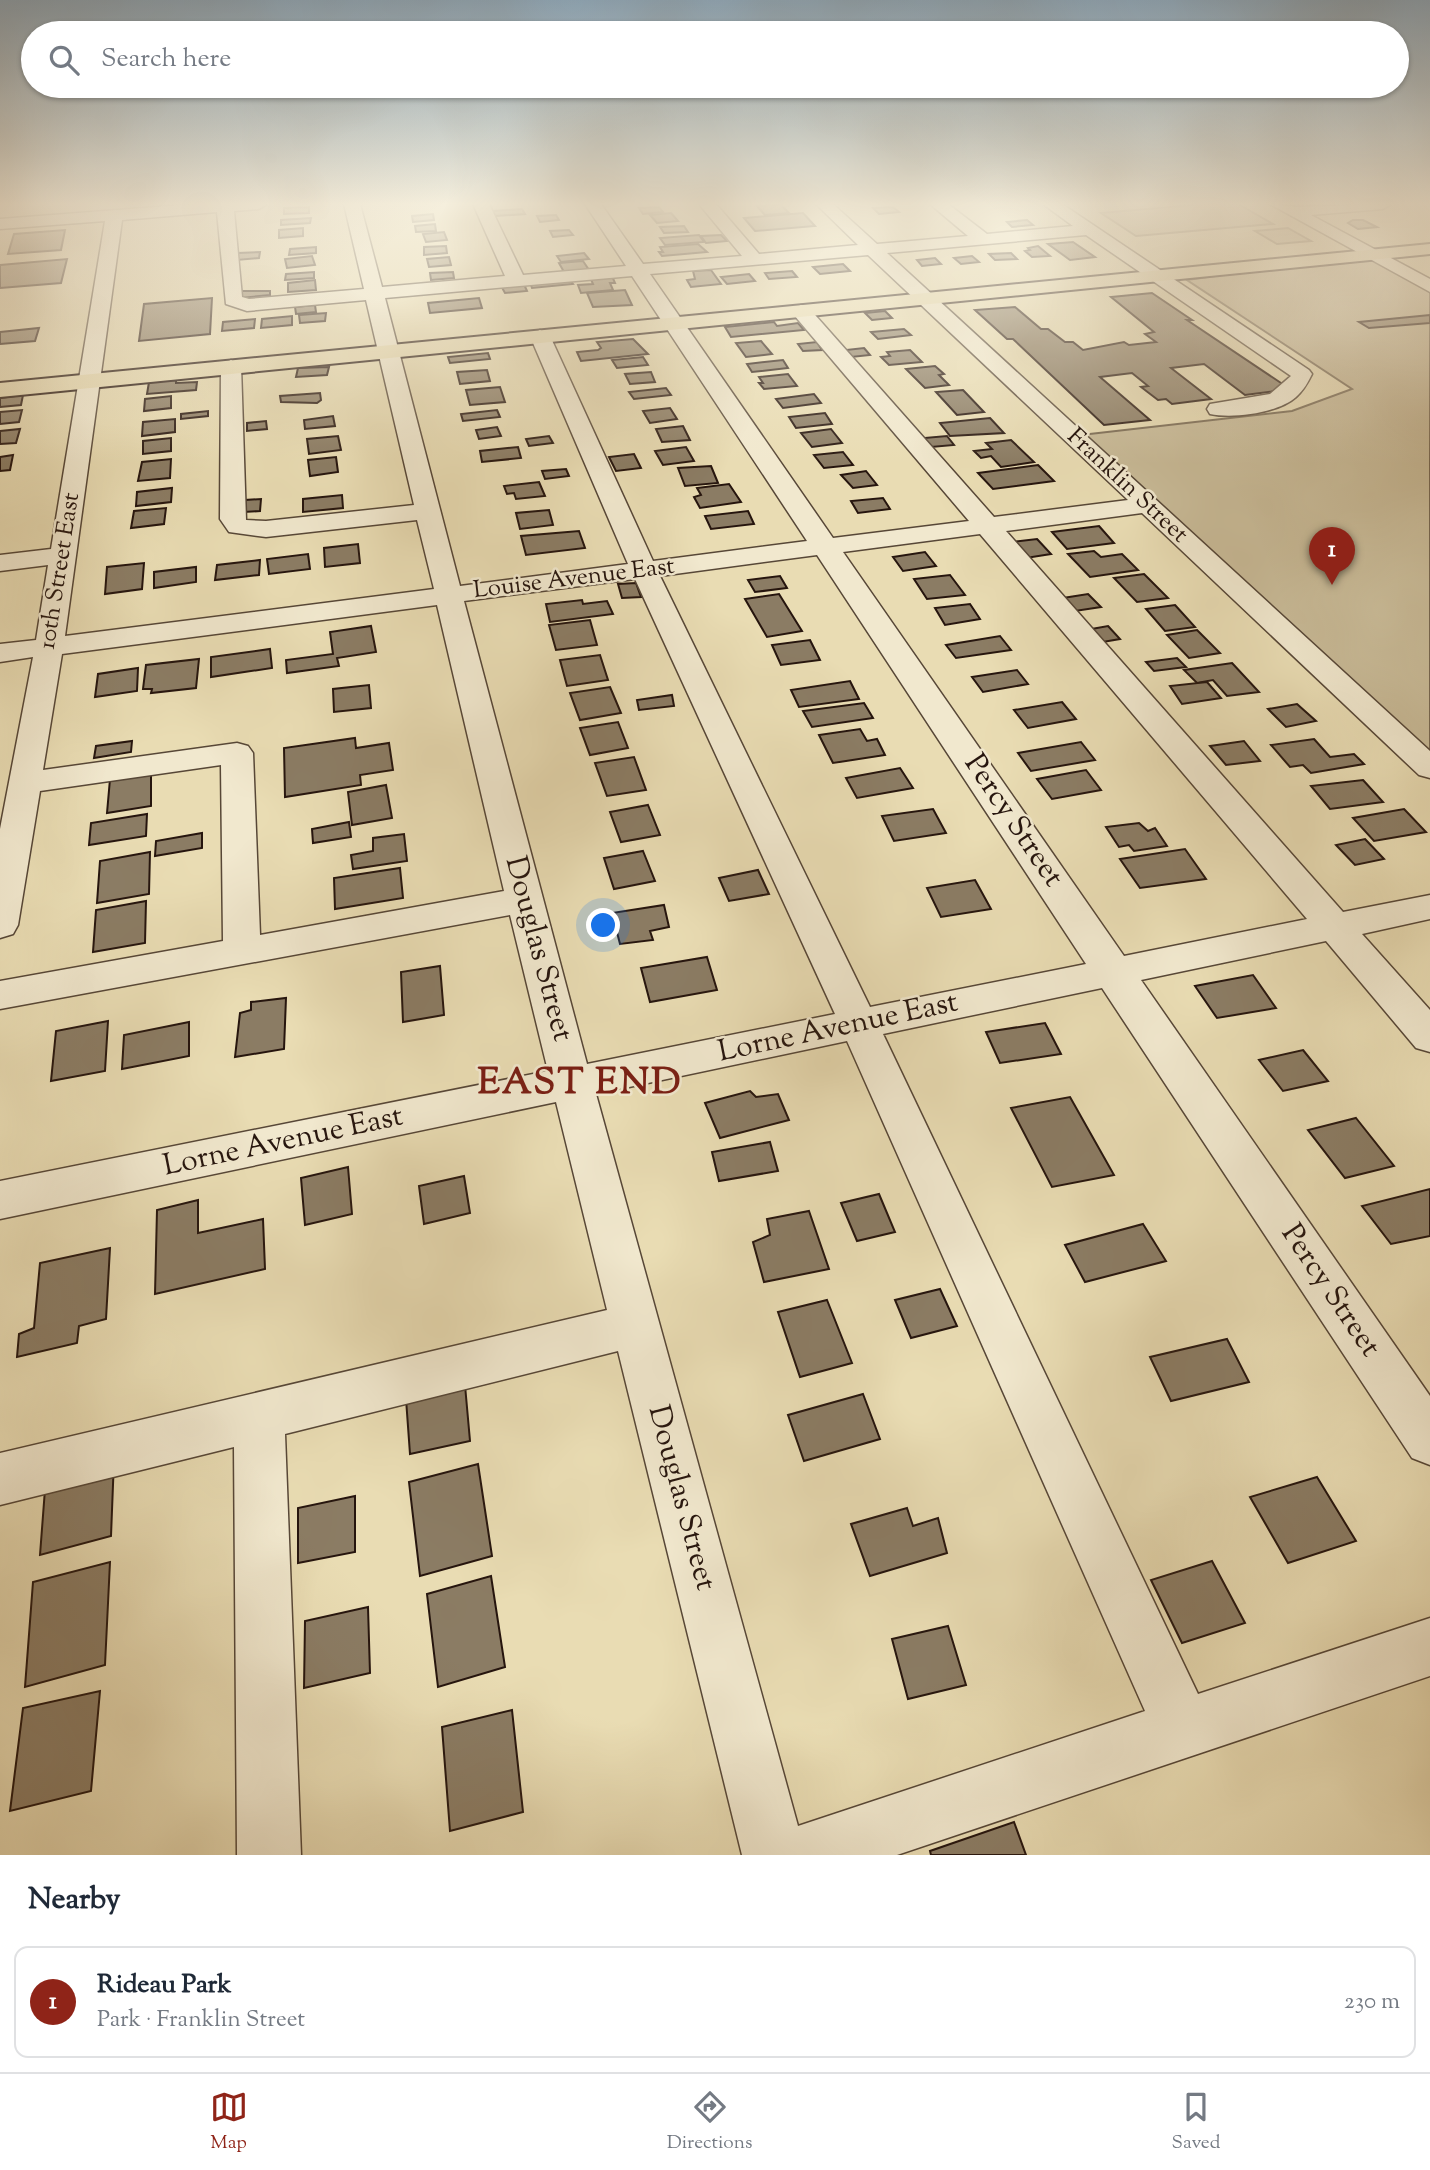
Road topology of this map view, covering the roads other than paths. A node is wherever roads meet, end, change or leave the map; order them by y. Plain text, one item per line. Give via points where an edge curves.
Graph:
1 (103, 291) edge
2 (232, 291) edge
3 (389, 291) edge
4 (652, 291) edge
5 (916, 291) edge
6 (943, 291) edge
7 (1179, 291) edge
8 (372, 292) junction
9 (919, 293) junction
10 (801, 312) junction
11 (670, 318) junction
12 (540, 336) junction
13 (386, 345) junction
14 (231, 366) junction
15 (90, 374) junction
16 (0, 377) edge
17 (0, 390) edge
18 (1218, 409) dead end
19 (1148, 505) junction
20 (428, 511) junction
21 (986, 526) junction
22 (828, 546) junction
23 (63, 555) junction
24 (0, 563) edge
25 (644, 570) junction
26 (450, 596) junction
27 (49, 647) junction
28 (0, 653) edge
29 (1430, 768) edge
30 (25, 783) junction
31 (524, 900) junction
32 (1430, 907) edge
33 (0, 925) edge
34 (1334, 926) junction
35 (242, 951) junction
36 (1114, 971) junction
37 (0, 995) edge
38 (859, 1024) junction
39 (1430, 1037) edge
40 (573, 1082) junction
41 (0, 1200) edge
42 (636, 1325) junction
43 (259, 1417) junction
44 (1430, 1440) edge
45 (0, 1479) edge
46 (1430, 1647) edge
47 (1183, 1728) junction
48 (269, 1855) edge
49 (774, 1855) edge
50 (803, 1855) edge

1 - 15 street, 10th Street East
2 - 8 street via 238,304
3 - 8 street
4 - 11 street, Percy Street
5 - 9 street, Franklin Street
6 - 9 main road
7 - 18 street via 1302,374 1296,389 1273,402
8 - 13 street, Douglas Street
9 - 10 main road
9 - 11 main road
9 - 19 street, Franklin Street
10 - 11 main road
10 - 21 street
11 - 12 main road
11 - 13 main road
11 - 22 street, Percy Street
12 - 13 main road
12 - 25 street
13 - 14 main road
13 - 15 main road
13 - 20 street, Douglas Street
14 - 15 main road
14 - 20 street via 233,519 238,527 266,529
15 - 16 main road
15 - 17 main road
15 - 23 street, 10th Street East
19 - 21 street, Louise Avenue East
19 - 29 street, Franklin Street
20 - 26 street, Douglas Street
21 - 22 street, Louise Avenue East
21 - 34 street
22 - 25 street, Louise Avenue East
22 - 36 street, Percy Street
23 - 24 street
23 - 27 street, 10th Street East
25 - 26 street, Louise Avenue East
25 - 38 street
26 - 27 street, Louise Avenue East
26 - 31 street, Douglas Street
27 - 28 street, Louise Avenue East
27 - 30 street, 10th Street East
30 - 33 street, 10th Street East
30 - 35 street via 237,753
31 - 35 street
31 - 40 street, Douglas Street
32 - 34 street, Lorne Avenue East
34 - 36 street, Lorne Avenue East
34 - 39 street
35 - 37 street
36 - 38 street, Lorne Avenue East
36 - 44 street, Percy Street
38 - 40 street, Lorne Avenue East
38 - 47 street
40 - 41 street, Lorne Avenue East
40 - 42 street, Douglas Street
42 - 43 street
42 - 49 street, Douglas Street
43 - 45 street
43 - 48 lane
46 - 47 street
47 - 50 street

